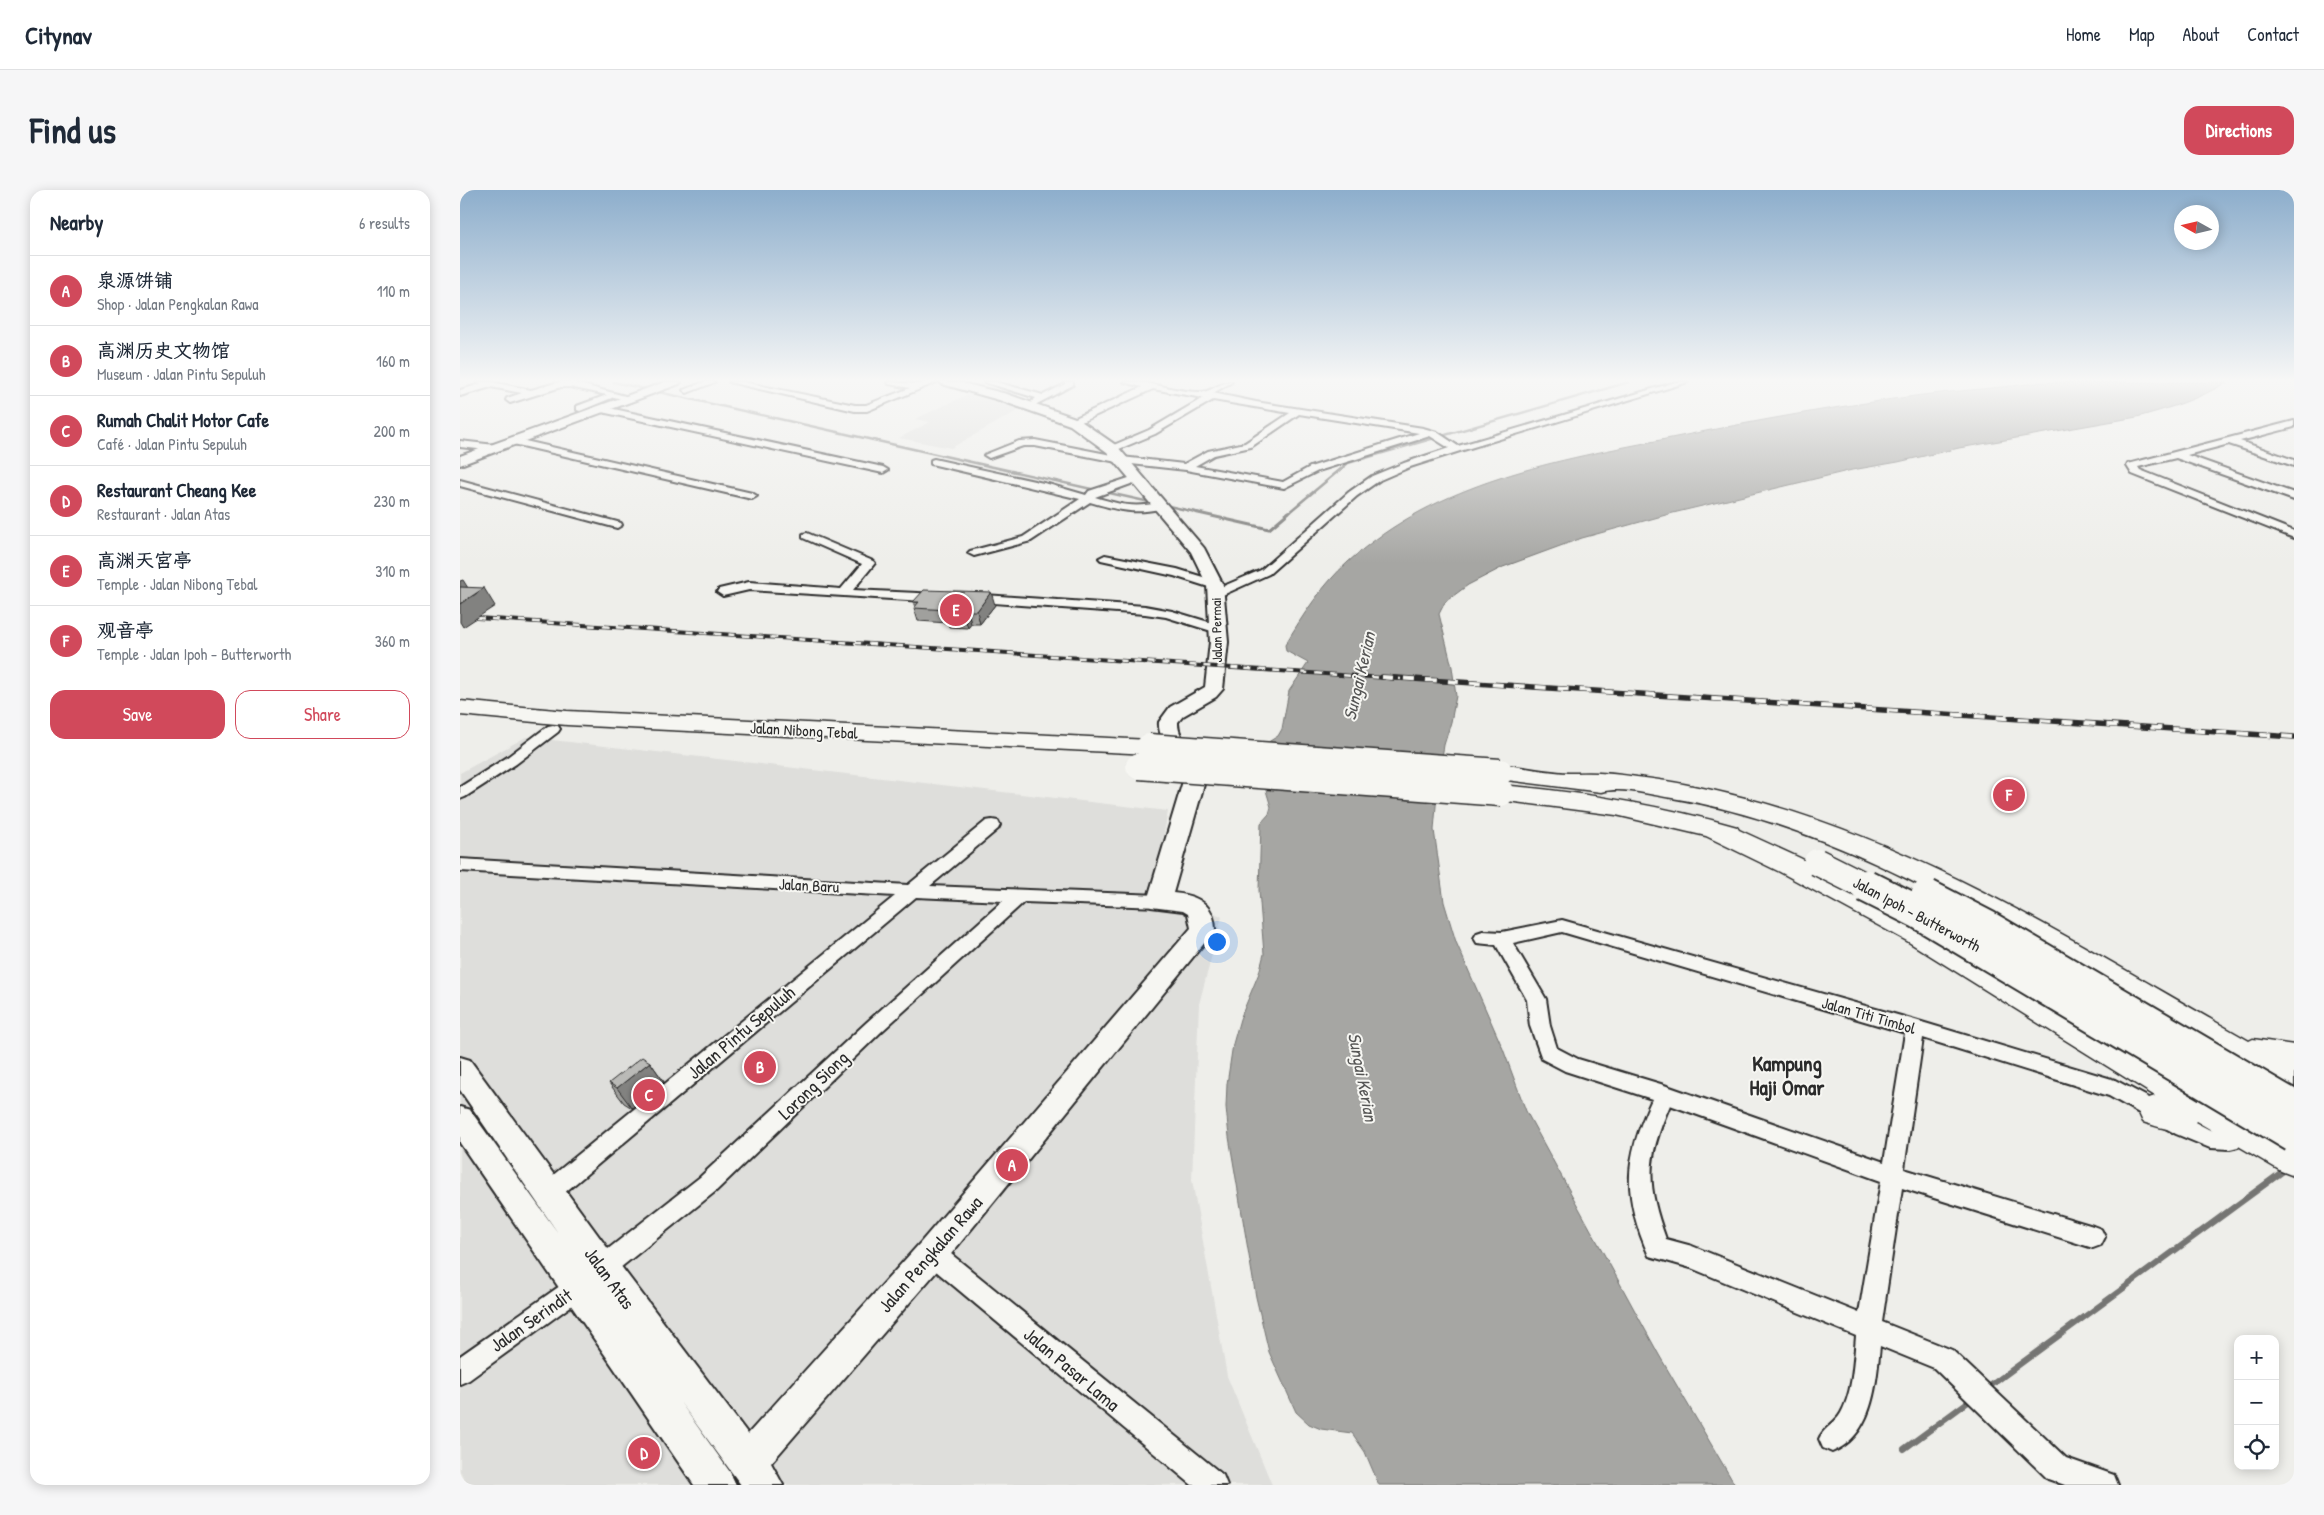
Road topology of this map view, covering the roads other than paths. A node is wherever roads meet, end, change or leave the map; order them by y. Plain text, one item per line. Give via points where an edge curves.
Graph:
1 (508, 442) edge
2 (518, 442) edge
3 (755, 442) edge
4 (1103, 442) edge
5 (1127, 442) edge
6 (1252, 442) edge
7 (1403, 442) edge
8 (1447, 442) edge
9 (1471, 442) edge
10 (2225, 442) edge
11 (2235, 442) edge
12 (460, 444) edge
13 (1455, 447) junction
14 (494, 448) junction
15 (1112, 449) junction
16 (2178, 454) junction
17 (989, 455) dead end
18 (1122, 460) junction
19 (460, 461) edge
20 (934, 462) dead end
21 (2294, 463) edge
22 (1186, 468) junction
23 (882, 470) dead end
24 (1135, 479) junction
25 (460, 483) edge
26 (1095, 493) junction
27 (752, 496) dead end
28 (2294, 497) edge
29 (1157, 502) junction
30 (617, 525) dead end
31 (2294, 535) edge
32 (807, 536) dead end
33 (974, 553) dead end
34 (1105, 558) dead end
35 (1215, 590) junction
36 (723, 592) dead end
37 (845, 592) junction
38 (1218, 629) junction
39 (460, 708) edge
40 (460, 722) edge
41 (553, 729) junction
42 (1144, 756) junction
43 (1582, 780) junction
44 (1501, 782) junction
45 (460, 794) edge
46 (992, 825) dead end
47 (1710, 827) junction
48 (1820, 855) junction
49 (460, 865) edge
50 (911, 891) junction
51 (1019, 896) junction
52 (1159, 901) junction
53 (1915, 1028) junction
54 (2202, 1031) junction
55 (2232, 1048) junction
56 (2294, 1059) edge
57 (460, 1068) edge
58 (2294, 1084) edge
59 (2160, 1093) junction
60 (1664, 1094) junction
61 (2294, 1100) edge
62 (2294, 1107) edge
63 (460, 1119) edge
64 (2294, 1119) edge
65 (2241, 1129) junction
66 (2294, 1136) edge
67 (2294, 1160) edge
68 (1892, 1175) junction
69 (536, 1200) junction
70 (2093, 1237) dead end
71 (932, 1253) junction
72 (590, 1278) junction
73 (1869, 1330) junction
74 (460, 1371) edge
75 (1832, 1439) dead end
76 (756, 1474) edge
77 (717, 1485) edge
78 (1213, 1485) edge
79 (2104, 1485) edge

1 - 14 street
2 - 27 street
3 - 23 street
4 - 15 street, Jalan Permai
5 - 15 street
6 - 22 street via 1211,453
7 - 22 street via 1314,469 1284,485
8 - 13 street
9 - 13 street
10 - 16 street
11 - 21 street
12 - 14 street
13 - 35 street via 1376,478 1265,572
14 - 19 street
15 - 18 street, Jalan Permai
16 - 28 street
16 - 31 street via 2132,466 2136,472
17 - 18 street via 1035,443
18 - 22 street
18 - 24 street, Jalan Permai
20 - 26 street via 1048,487
24 - 26 street
24 - 29 street, Jalan Permai
25 - 30 street
26 - 29 street via 1126,509 1138,510
26 - 33 street via 1027,539
29 - 35 street, Jalan Permai via 1198,551
32 - 37 street via 869,563
34 - 35 street via 1177,573
35 - 38 street, Jalan Permai
36 - 37 street via 749,586
37 - 38 street via 1145,610
38 - 52 street, Jalan Permai via 1214,689 1171,716 1168,724 1169,732 1191,763 1194,781
39 - 42 highway, Jalan Nibong Tebal
40 - 41 highway, Jalan Nibong Tebal
41 - 42 highway, Jalan Nibong Tebal
41 - 45 street
42 - 44 highway, bridge
43 - 44 highway, Jalan Ipoh - Butterworth
43 - 48 highway, Jalan Ipoh - Butterworth via 1720,813
43 - 54 highway via 1626,782 1704,795 1824,832 1991,909
44 - 47 highway, Jalan Ipoh - Butterworth
46 - 50 street, Jalan Pintu Sepuluh
47 - 48 highway, Jalan Ipoh - Butterworth
47 - 59 highway via 1790,865 1992,976
48 - 62 highway, Jalan Ipoh - Butterworth, bridge via 1904,884 1987,927
48 - 66 highway, Jalan Ipoh - Butterworth, bridge
49 - 50 street, Jalan Baru
50 - 51 street, Jalan Baru
50 - 69 street, Jalan Pintu Sepuluh
51 - 52 street, Jalan Baru
51 - 72 street, Lorong Siong via 708,1184
52 - 71 street, Jalan Pengkalan Rawa via 1186,902 1198,909 1204,921 1203,930
53 - 59 street, Jalan Titi Timbol via 2114,1089
53 - 60 street, Jalan Titi Timbol via 1562,926 1493,938 1514,963 1536,999 1549,1053 1572,1065
53 - 68 street
54 - 55 highway
54 - 59 highway via 2212,1065 2203,1077
55 - 56 highway
55 - 58 highway
57 - 69 street, Jalan Atas
59 - 65 highway
60 - 68 street
60 - 73 street via 1645,1138 1640,1163 1640,1193 1657,1248 1692,1257
61 - 65 street
63 - 69 street, Jalan Atas
64 - 65 street
65 - 67 highway
68 - 70 street
68 - 73 street
69 - 72 street, Jalan Atas
71 - 76 street, Jalan Pengkalan Rawa
71 - 78 street, Jalan Pasar Lama
72 - 74 street, Jalan Serindit
72 - 76 street, Jalan Atas
72 - 77 street, Jalan Atas
73 - 75 street via 1867,1361 1856,1410 1848,1426
73 - 79 street via 1943,1359 2058,1469

